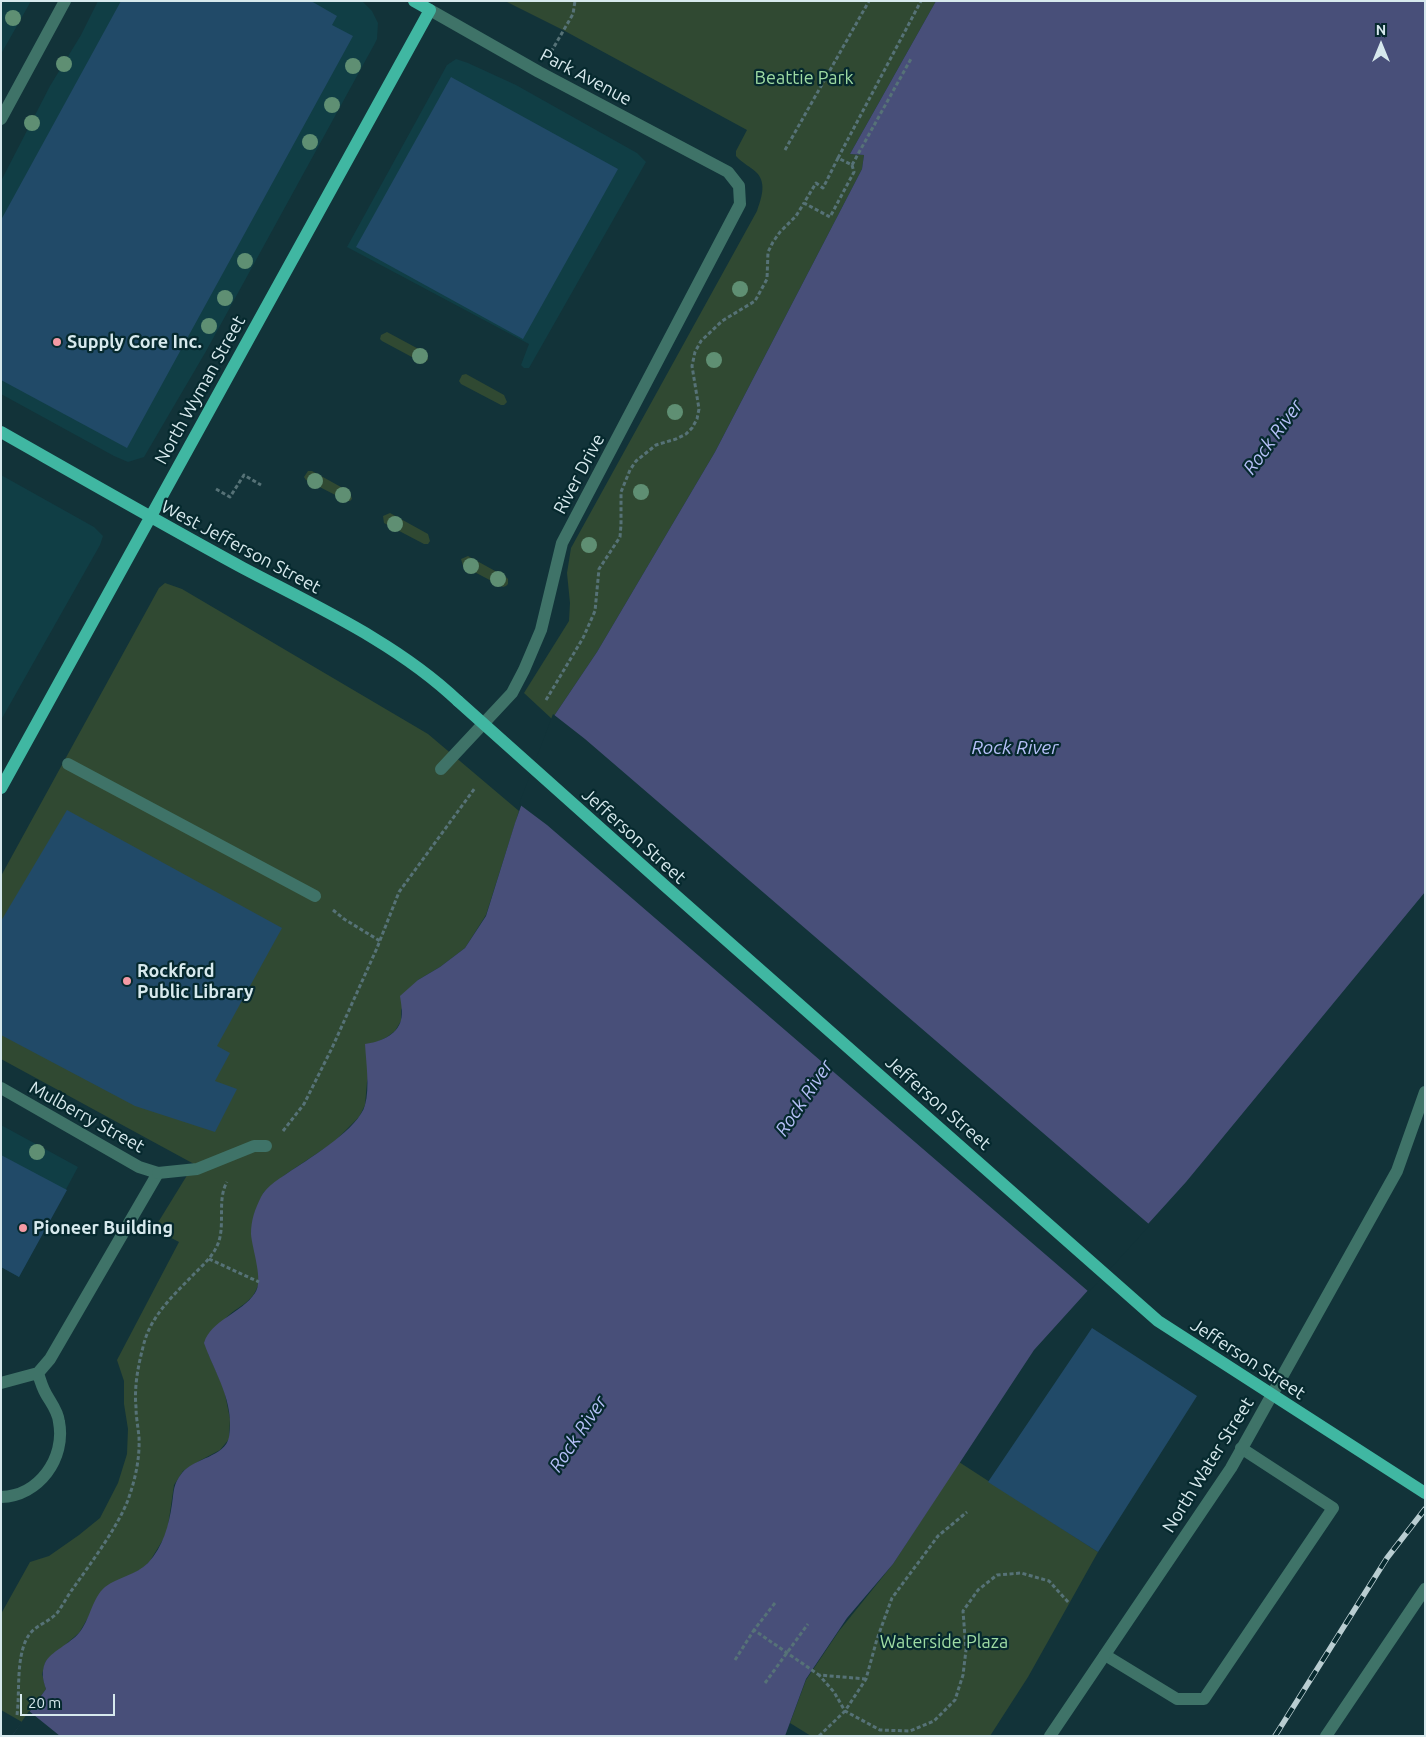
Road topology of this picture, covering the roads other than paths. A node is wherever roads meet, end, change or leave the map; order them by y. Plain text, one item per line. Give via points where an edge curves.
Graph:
1 (65, 1) edge
2 (414, 1) edge
3 (430, 10) junction
4 (1, 118) edge
5 (739, 186) joint
6 (1, 432) edge
7 (150, 517) junction
8 (458, 701) joint
9 (68, 764) dead end
10 (441, 769) dead end
11 (1, 788) edge
12 (315, 896) road end
13 (1, 1088) edge
14 (1425, 1092) edge
15 (266, 1146) road end
16 (158, 1173) junction
17 (38, 1372) junction
18 (1, 1383) edge
19 (1241, 1448) junction
20 (1425, 1493) edge
21 (1, 1497) edge
22 (1425, 1589) edge
23 (1104, 1655) junction
24 (1050, 1736) edge
25 (1326, 1736) edge

1 - 4 street
2 - 3 main road, Park Avenue
3 - 5 street, Park Avenue via 728,172
3 - 7 main road, North Wyman Street
5 - 10 street, River Drive via 740,204 562,543 541,630 524,670 512,693
6 - 7 main road, West Jefferson Street
7 - 8 main road, West Jefferson Street via 369,636 436,680
7 - 11 main road, North Wyman Street
8 - 20 main road, Jefferson Street, bridge via 1158,1321
9 - 12 street
13 - 16 street, Mulberry Street via 139,1167
14 - 19 street, North Water Street via 1397,1171
15 - 16 street via 254,1146 197,1169
16 - 17 street via 50,1359
17 - 18 street
17 - 21 street via 41,1386 60,1421 57,1457 50,1470 28,1490 11,1497
19 - 23 street, North Water Street
19 - 23 street via 1333,1508 1204,1699 1177,1699
22 - 25 street
23 - 24 street, North Water Street

